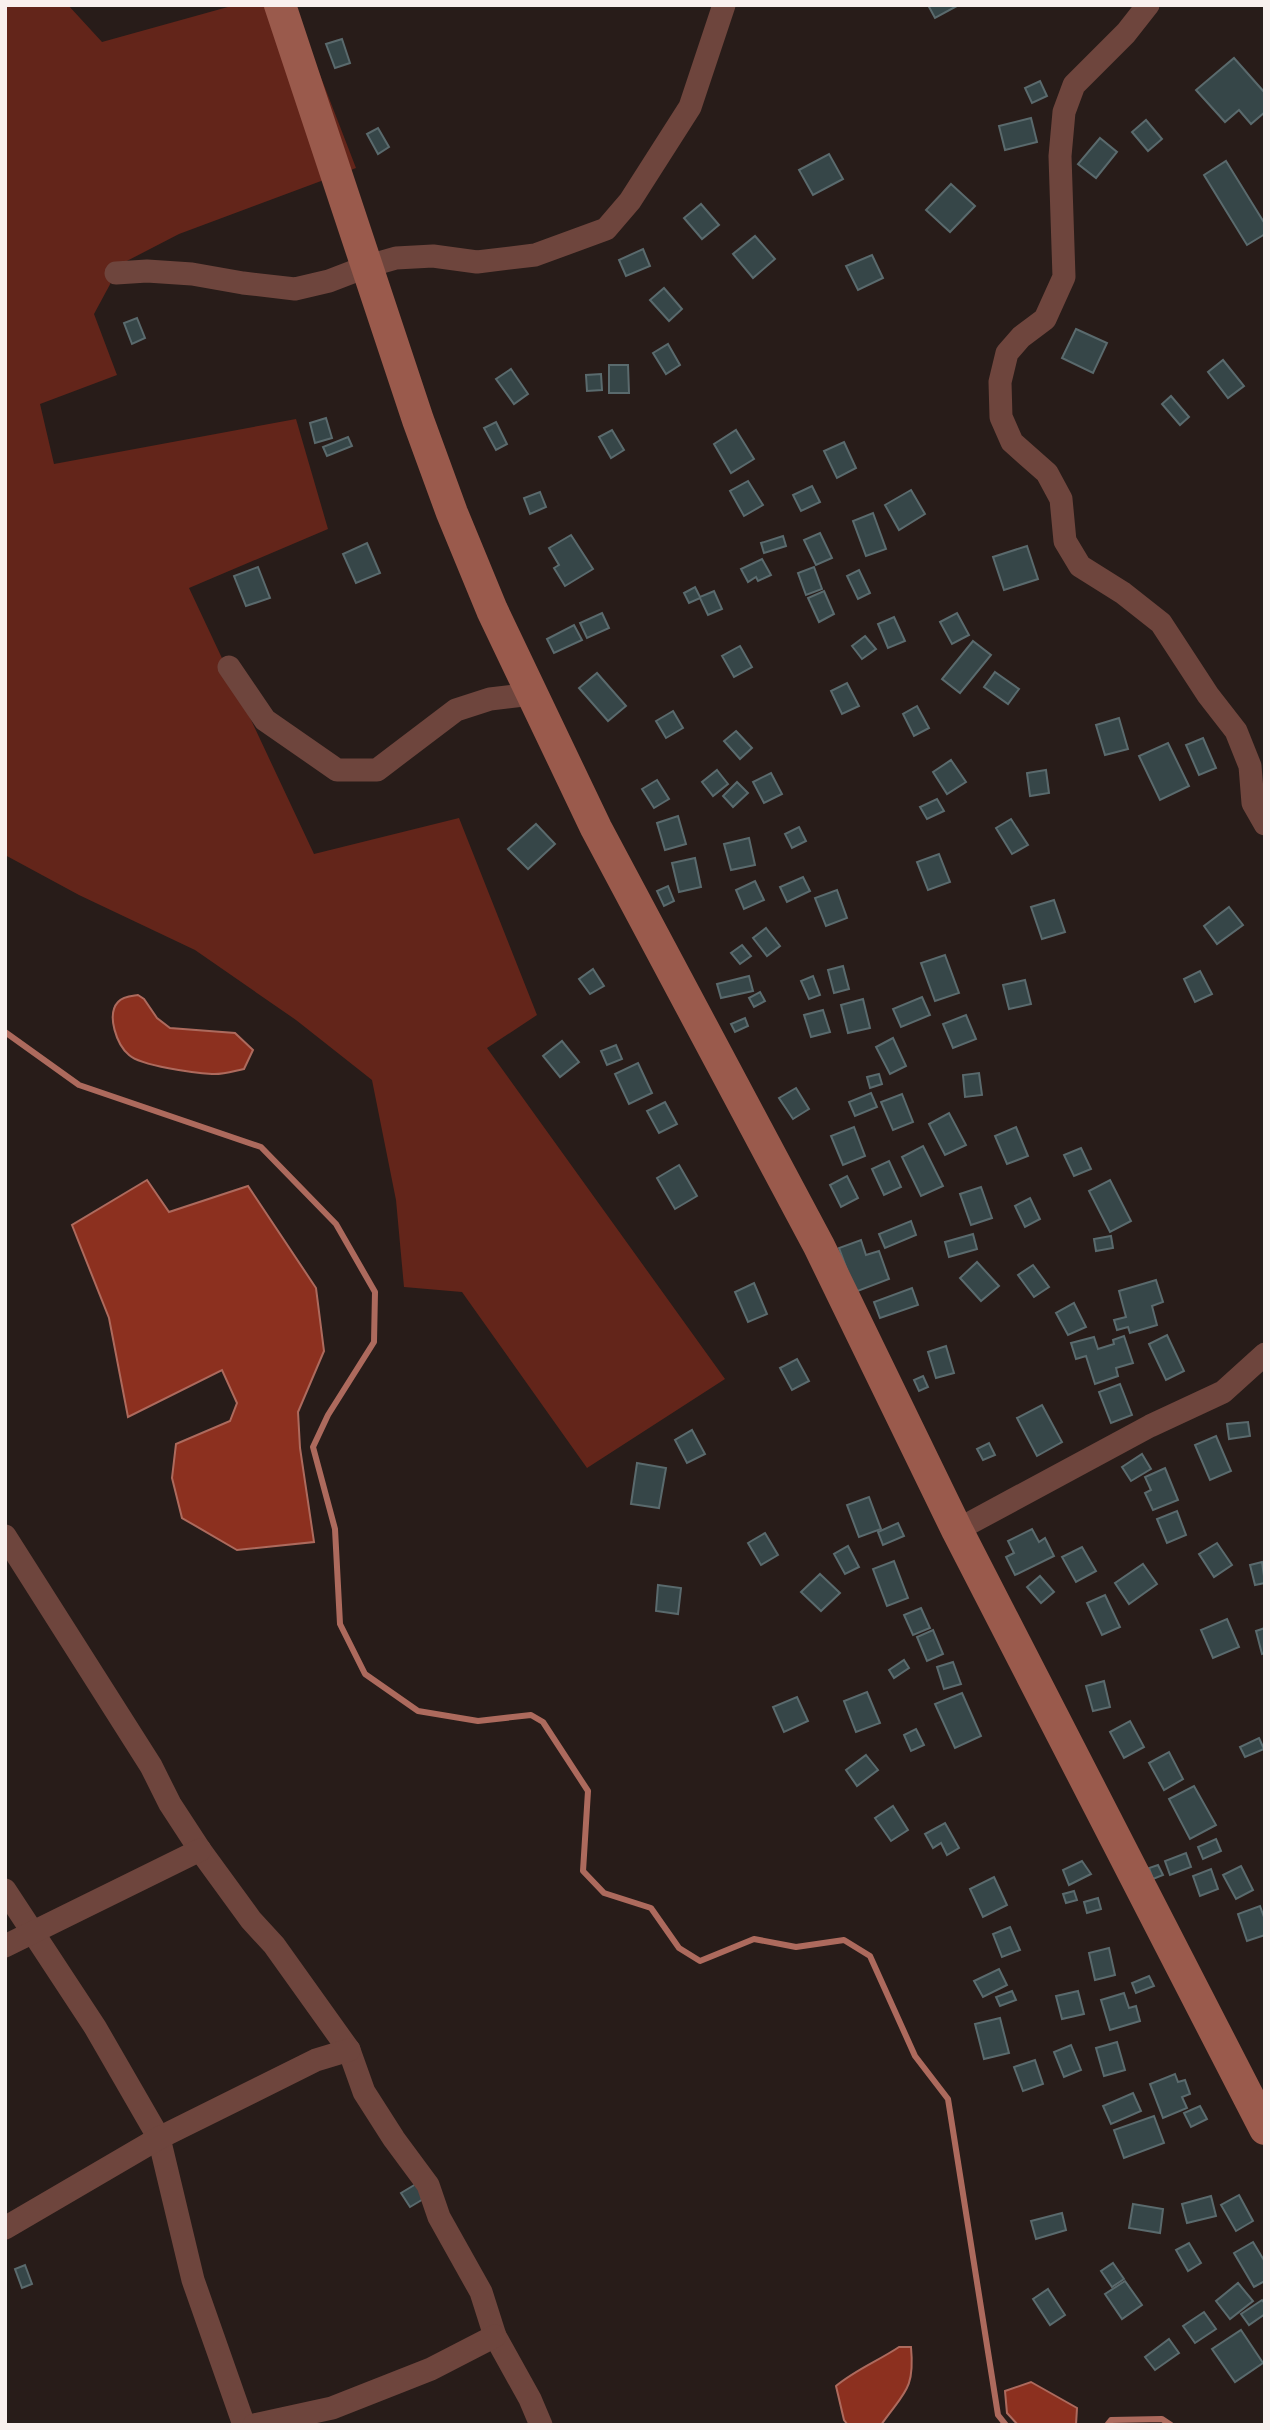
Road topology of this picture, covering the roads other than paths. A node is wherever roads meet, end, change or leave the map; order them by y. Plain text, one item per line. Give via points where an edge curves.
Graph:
1 (280, 5) edge
2 (724, 5) edge
3 (1148, 5) edge
4 (368, 265) junction
5 (116, 273) dead end
6 (229, 667) dead end
7 (532, 694) junction
8 (1265, 824) edge
9 (1265, 1354) edge
10 (957, 1530) junction
11 (5, 1536) edge
12 (200, 1850) junction
13 (5, 1890) edge
14 (32, 1933) junction
15 (5, 1946) edge
16 (349, 2050) junction
17 (1265, 2129) edge
18 (159, 2138) junction
19 (5, 2228) edge
20 (495, 2336) junction
21 (244, 2425) edge
22 (254, 2425) edge
23 (541, 2425) edge

1 - 4 main road
2 - 4 street via 690,107 631,201 606,229 535,255 477,262 433,256 396,258
3 - 8 street via 1074,85 1064,112 1060,156 1063,277 1045,319 1007,353 1000,382 1001,417 1012,442 1046,473 1061,499 1065,541 1080,566 1161,623 1236,730 1250,766 1253,803
4 - 5 street via 295,289 192,274
4 - 7 main road via 452,513
6 - 7 street via 265,720 337,770 377,770 456,710 490,699
7 - 10 main road via 596,828 819,1246
9 - 10 street via 1223,1392
10 - 17 main road
11 - 12 street
12 - 14 street
12 - 16 street
13 - 14 street
14 - 15 street
14 - 18 street via 95,2027
16 - 18 street via 316,2060
16 - 20 street via 364,2092 428,2185 439,2217 481,2292
18 - 19 street
18 - 21 street via 193,2280
20 - 22 street via 431,2369 332,2408
20 - 23 street

